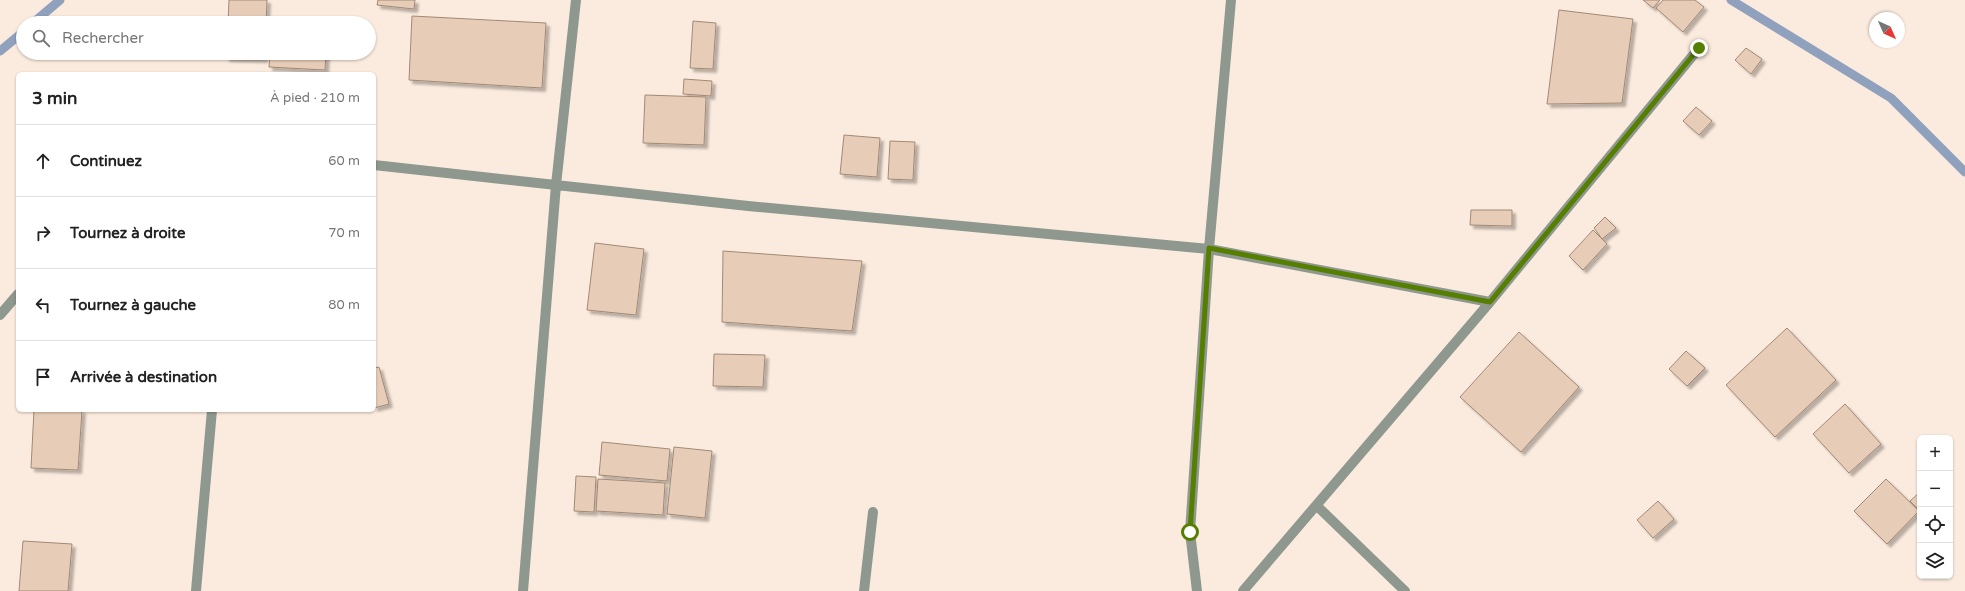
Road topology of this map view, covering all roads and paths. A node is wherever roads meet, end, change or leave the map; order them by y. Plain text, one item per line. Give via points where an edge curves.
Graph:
1 (576, 0) edge
2 (1231, 0) edge
3 (1699, 48) dead end
4 (376, 165) edge
5 (556, 185) junction
6 (1209, 248) junction
7 (16, 296) edge
8 (1490, 302) junction
9 (0, 315) edge
10 (212, 412) edge
11 (1317, 506) junction
12 (873, 512) dead end
13 (196, 591) edge
14 (523, 591) edge
15 (864, 591) edge
16 (1197, 591) edge
17 (1243, 591) edge
18 (1405, 591) edge

1 - 5 street
2 - 6 street
3 - 8 street
4 - 5 street
5 - 6 street via 756,207
5 - 14 street
6 - 8 street
6 - 16 street via 1190,532
7 - 9 street
8 - 11 street
10 - 13 street
11 - 17 street
11 - 18 street
12 - 15 street

